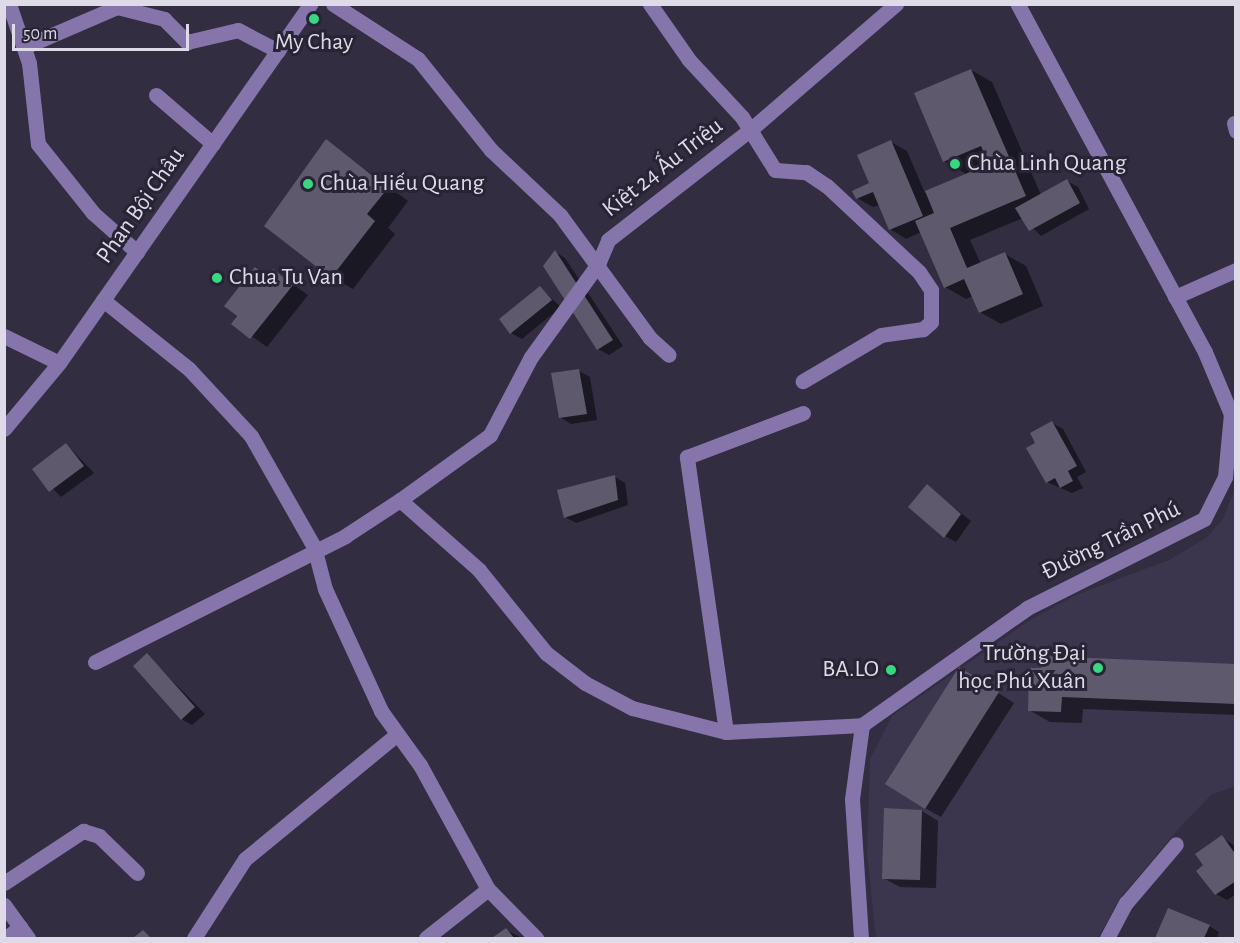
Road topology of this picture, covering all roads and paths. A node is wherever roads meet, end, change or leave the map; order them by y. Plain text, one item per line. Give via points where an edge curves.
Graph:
1 (9, 4) edge
2 (82, 4) edge
3 (310, 4) edge
4 (333, 4) edge
5 (650, 4) edge
6 (896, 4) edge
7 (1018, 4) edge
8 (85, 21) junction
9 (24, 48) junction
10 (278, 51) junction
11 (156, 95) dead end
12 (750, 130) junction
13 (213, 144) junction
14 (137, 252) junction
15 (598, 264) junction
16 (1236, 270) edge
17 (1175, 297) junction
18 (103, 300) junction
19 (4, 336) edge
20 (669, 355) dead end
21 (59, 363) junction
22 (803, 381) dead end
23 (803, 413) dead end
24 (4, 429) edge
25 (1232, 451) edge
26 (400, 500) junction
27 (314, 547) junction
28 (95, 662) dead end
29 (862, 725) junction
30 (726, 732) junction
31 (397, 734) junction
32 (1176, 844) dead end
33 (137, 873) dead end
34 (4, 883) edge
35 (488, 889) junction
36 (4, 905) edge
37 (24, 933) edge
38 (6, 939) edge
39 (194, 939) edge
40 (426, 939) edge
41 (536, 939) edge
42 (861, 939) edge
43 (1107, 939) edge

1 - 9 street
2 - 8 street
3 - 10 street, Phan Bội Châu
4 - 15 street via 418,59 491,150 560,215
5 - 12 street
6 - 12 street, Kiệt 24 Ấu Triệu
7 - 17 street, Đường Trần Phú
8 - 9 street
8 - 10 street via 117,7 164,19 187,42 238,30
9 - 14 street via 38,144 93,213
10 - 13 street, Phan Bội Châu
11 - 13 street
12 - 15 street, Kiệt 24 Ấu Triệu via 608,240
12 - 22 street via 775,170 806,172 827,186 919,272 931,290 932,322 923,329 881,335
13 - 14 street, Phan Bội Châu
14 - 18 street, Phan Bội Châu
15 - 20 street via 650,338
15 - 26 street, Kiệt 24 Ấu Triệu via 531,357 481,446 462,452
16 - 17 street
17 - 25 street, Đường Trần Phú via 1231,414
18 - 21 street, Phan Bội Châu
18 - 27 street via 189,369 251,436
19 - 21 street
21 - 24 street, Phan Bội Châu
23 - 30 street via 687,457
25 - 29 street, Đường Trần Phú via 1217,502 1204,519 1027,608
26 - 27 street, Kiệt 24 Ấu Triệu via 345,536
26 - 30 street via 479,570 546,653 585,683 632,708
27 - 28 street, Kiệt 24 Ấu Triệu
27 - 31 street via 325,589 354,658
29 - 30 street
29 - 42 street via 852,799
31 - 35 street
31 - 39 street via 245,859
32 - 43 street via 1126,903
33 - 34 street via 99,836 83,831
35 - 40 street
35 - 41 street
36 - 37 street
37 - 38 street

